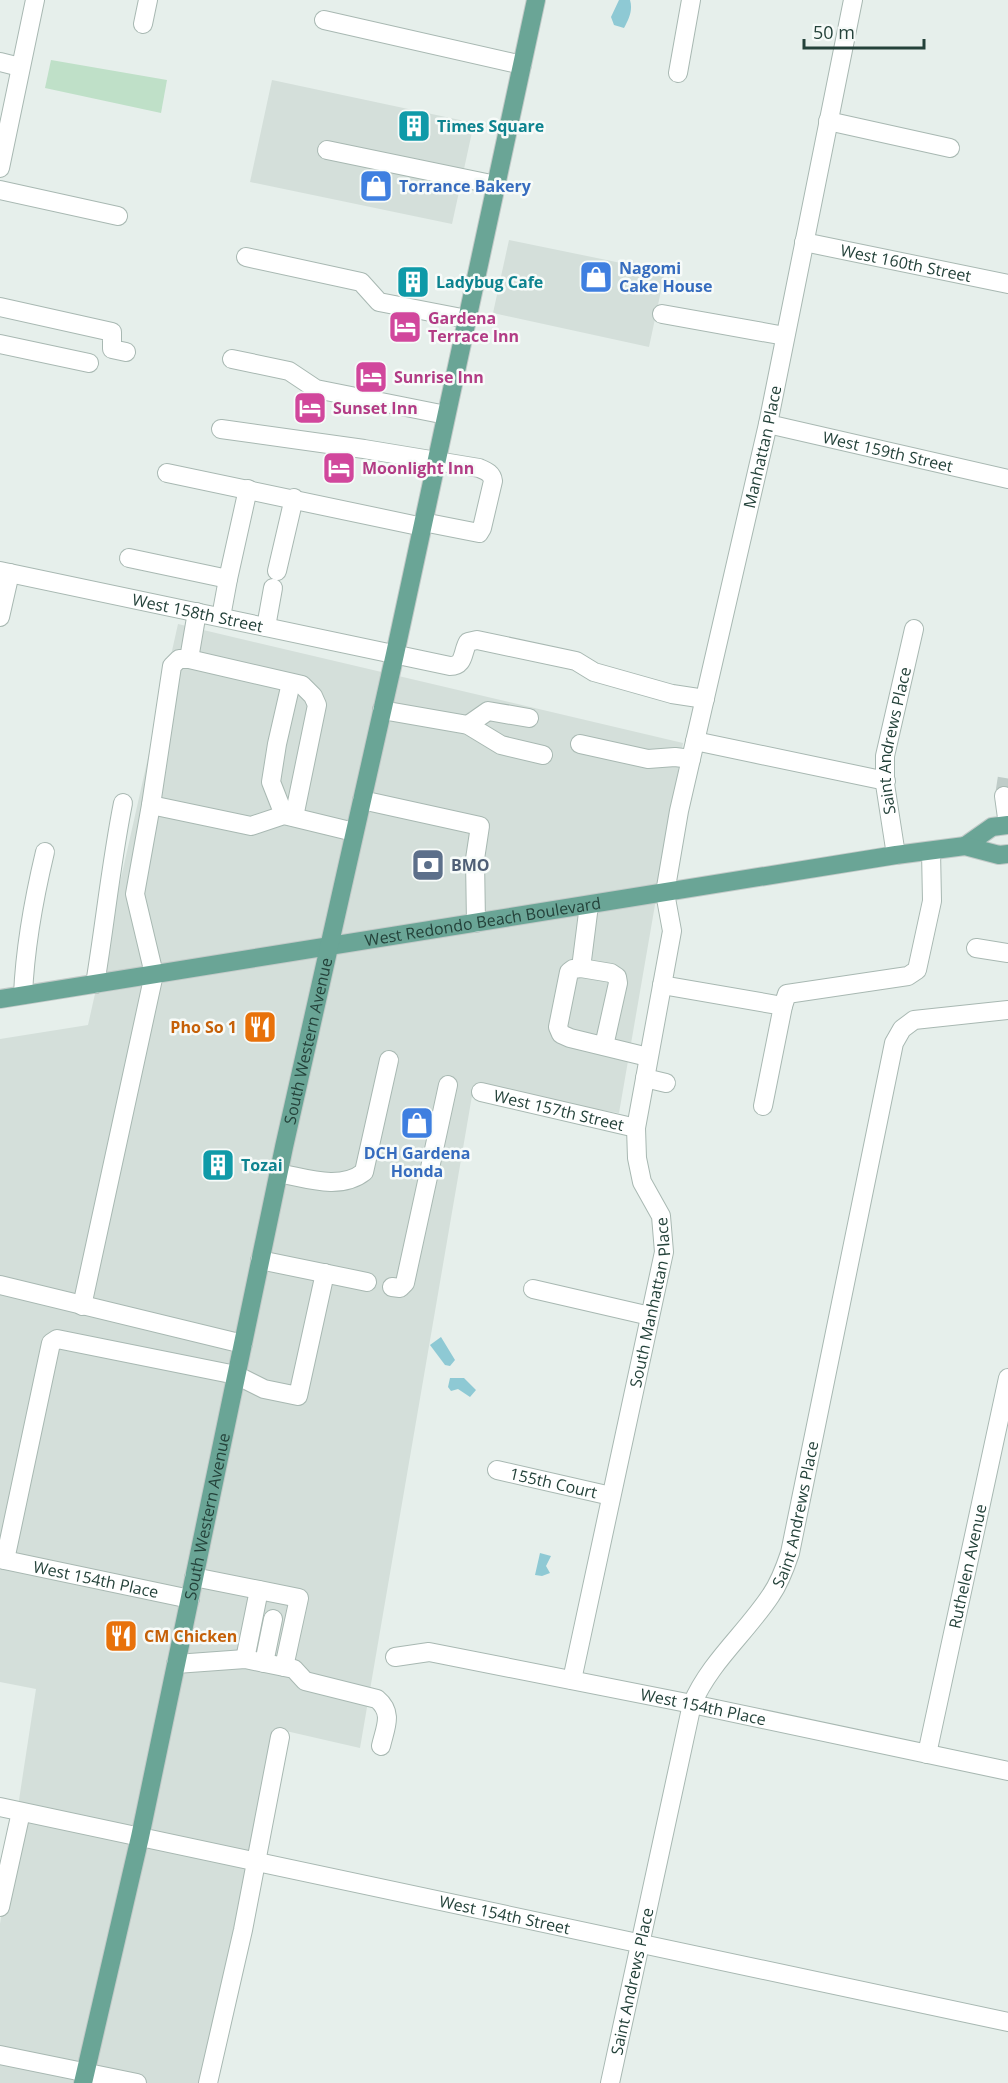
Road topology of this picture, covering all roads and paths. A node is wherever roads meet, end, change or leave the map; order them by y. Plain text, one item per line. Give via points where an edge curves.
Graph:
1 (35, 0) edge
2 (148, 0) edge
3 (536, 0) edge
4 (691, 0) edge
5 (853, 0) edge
6 (324, 20) dead end
7 (143, 24) dead end
8 (0, 63) edge
9 (522, 65) junction
10 (20, 67) junction
11 (678, 73) dead end
12 (828, 121) junction
13 (950, 148) dead end
14 (327, 150) dead end
15 (0, 163) edge
16 (496, 185) junction
17 (0, 190) edge
18 (118, 216) dead end
19 (804, 242) junction
20 (246, 257) dead end
21 (1008, 284) edge
22 (0, 307) edge
23 (662, 314) dead end
24 (467, 319) junction
25 (785, 336) junction
26 (0, 344) edge
27 (126, 352) dead end
28 (231, 359) dead end
29 (89, 363) dead end
30 (447, 415) junction
31 (768, 424) junction
32 (221, 429) dead end
33 (437, 460) junction
34 (167, 473) dead end
35 (1008, 478) edge
36 (248, 489) junction
37 (294, 498) junction
38 (423, 524) junction
39 (129, 558) dead end
40 (5, 572) edge
41 (228, 579) junction
42 (197, 612) junction
43 (0, 617) edge
44 (221, 617) junction
45 (266, 627) junction
46 (914, 629) dead end
47 (395, 654) junction
48 (189, 659) junction
49 (291, 683) junction
50 (705, 699) junction
51 (382, 710) junction
52 (529, 718) dead end
53 (468, 725) junction
54 (695, 741) junction
55 (580, 744) dead end
56 (543, 755) dead end
57 (691, 759) junction
58 (886, 781) junction
59 (1004, 796) dead end
60 (362, 800) junction
61 (123, 803) dead end
62 (151, 805) junction
63 (289, 816) junction
64 (1008, 825) edge
65 (354, 832) junction
66 (965, 846) junction
67 (931, 851) junction
68 (45, 852) dead end
69 (1008, 854) edge
70 (896, 855) junction
71 (665, 893) junction
72 (589, 905) junction
73 (476, 923) junction
74 (328, 946) junction
75 (976, 948) dead end
76 (1008, 953) edge
77 (581, 968) junction
78 (154, 975) junction
79 (95, 984) junction
80 (662, 986) junction
81 (23, 995) junction
82 (0, 999) edge
83 (783, 1006) junction
84 (1008, 1010) edge
85 (604, 1046) junction
86 (648, 1057) junction
87 (389, 1060) dead end
88 (645, 1077) junction
89 (666, 1083) dead end
90 (448, 1085) dead end
91 (481, 1092) dead end
92 (763, 1106) dead end
93 (636, 1128) junction
94 (278, 1173) junction
95 (260, 1260) junction
96 (325, 1273) junction
97 (367, 1282) dead end
98 (0, 1285) edge
99 (392, 1287) dead end
100 (533, 1289) dead end
101 (82, 1306) junction
102 (650, 1316) junction
103 (243, 1344) junction
104 (236, 1375) junction
105 (1008, 1378) edge
106 (497, 1470) dead end
107 (611, 1496) junction
108 (2, 1559) edge
109 (194, 1577) junction
110 (259, 1590) junction
111 (190, 1599) junction
112 (273, 1619) dead end
113 (395, 1657) dead end
114 (245, 1659) junction
115 (264, 1663) junction
116 (177, 1664) junction
117 (285, 1667) junction
118 (572, 1680) junction
119 (692, 1704) junction
120 (280, 1737) dead end
121 (381, 1746) dead end
122 (927, 1754) junction
123 (1008, 1772) edge
124 (0, 1807) edge
125 (21, 1812) junction
126 (140, 1837) junction
127 (255, 1862) junction
128 (0, 1907) edge
129 (640, 1944) junction
130 (1008, 2022) edge
131 (0, 2055) edge
132 (84, 2078) edge
133 (137, 2083) edge
134 (208, 2083) edge
135 (610, 2083) edge

1 - 10 street
2 - 7 street
3 - 9 main road, South Western Avenue
4 - 11 street
5 - 12 street, Manhattan Place
6 - 9 street
8 - 10 street
9 - 16 main road, South Western Avenue
10 - 15 street
12 - 13 street
12 - 19 street, Manhattan Place
14 - 16 street
16 - 24 main road, South Western Avenue
17 - 18 street
19 - 21 street, West 160th Street
19 - 25 street, Manhattan Place
20 - 24 street via 361,282 379,302
22 - 27 street via 112,332 112,349
23 - 25 street
24 - 30 main road, South Western Avenue
25 - 31 street, Manhattan Place
26 - 29 street
28 - 30 street via 289,371 316,389
30 - 33 main road, South Western Avenue
31 - 35 street, West 159th Street
31 - 50 street, Manhattan Place
32 - 33 street
33 - 38 main road, South Western Avenue
33 - 38 street via 479,468 492,476 482,528 479,533
34 - 36 street
36 - 37 street
36 - 41 street
37 - 38 street
37 - 45 street
38 - 47 main road, South Western Avenue
39 - 41 street
40 - 42 street, West 158th Street
40 - 43 street
41 - 44 street
42 - 44 street, West 158th Street
42 - 48 street
44 - 45 street, West 158th Street
45 - 47 street, West 158th Street
46 - 58 street, Saint Andrews Place via 885,756
47 - 50 street, West 158th Street via 457,666 468,642 477,640 576,661 594,672
47 - 51 main road, South Western Avenue
48 - 49 street
48 - 62 street via 178,659 172,666
49 - 63 street via 271,782
49 - 63 street via 302,685 317,705
50 - 54 street, Manhattan Place
51 - 53 street
51 - 60 main road, South Western Avenue
52 - 53 street via 488,711
53 - 56 street via 501,745
54 - 57 street, Manhattan Place
54 - 58 street
55 - 57 street via 648,759
57 - 71 street, Manhattan Place
58 - 70 street, Saint Andrews Place
59 - 64 street
60 - 65 main road, South Western Avenue
60 - 73 street via 480,826
61 - 79 street
62 - 63 street via 251,826
62 - 78 street via 135,894
63 - 65 street
64 - 66 main road, West Redondo Beach Boulevard via 992,827
65 - 74 main road, South Western Avenue
66 - 67 main road, West Redondo Beach Boulevard
66 - 69 main road, West Redondo Beach Boulevard
67 - 70 main road, West Redondo Beach Boulevard
67 - 83 street via 932,900 914,974 787,994
68 - 81 street
70 - 71 main road, West Redondo Beach Boulevard
71 - 72 main road, West Redondo Beach Boulevard
71 - 80 street, South Manhattan Place via 672,931
72 - 73 main road, West Redondo Beach Boulevard
72 - 77 street
73 - 74 main road, West Redondo Beach Boulevard
74 - 78 main road, West Redondo Beach Boulevard
74 - 94 main road, South Western Avenue
75 - 76 street
77 - 85 street via 617,977
77 - 85 street via 569,972 558,1027 561,1034 570,1038
78 - 79 main road, West Redondo Beach Boulevard
78 - 101 street
79 - 81 main road, West Redondo Beach Boulevard
80 - 83 street
80 - 86 street, South Manhattan Place
81 - 82 main road, West Redondo Beach Boulevard
83 - 92 street
84 - 119 street, Saint Andrews Place via 914,1020 902,1029 894,1043 790,1553 771,1596 700,1683
85 - 86 street
86 - 88 street, South Manhattan Place
87 - 94 street via 364,1172 354,1180 332,1183
88 - 89 street
88 - 93 street, South Manhattan Place
90 - 99 street via 405,1283 400,1288
91 - 93 street, West 157th Street
93 - 102 street, South Manhattan Place via 642,1182 661,1216 664,1252
94 - 95 main road, South Western Avenue
95 - 96 street
95 - 103 main road, South Western Avenue
96 - 97 street
96 - 104 street via 298,1396 264,1389
98 - 101 street
100 - 102 street
101 - 103 street
102 - 107 street, South Manhattan Place
103 - 104 main road, South Western Avenue
104 - 108 street via 57,1339 51,1343
104 - 109 main road, South Western Avenue
105 - 122 street, Ruthelen Avenue
106 - 107 street, 155th Court
107 - 118 street, South Manhattan Place
108 - 111 street, West 154th Place
109 - 110 street
109 - 111 main road, South Western Avenue
110 - 114 street
110 - 117 street via 299,1598
111 - 116 main road, South Western Avenue
112 - 115 street
113 - 118 street, West 154th Place via 429,1652
114 - 115 street
114 - 116 street
115 - 117 street
116 - 126 main road, South Western Avenue
117 - 121 street via 294,1669 305,1681 377,1699 388,1713
118 - 119 street, West 154th Place
119 - 122 street, West 154th Place
119 - 129 street, Saint Andrews Place
120 - 127 street
122 - 123 street, West 154th Place
124 - 125 street, West 154th Street
125 - 126 street, West 154th Street
125 - 128 street
126 - 127 street, West 154th Street
126 - 132 main road, South Western Avenue
127 - 129 street, West 154th Street
127 - 134 street
129 - 130 street, West 154th Street
129 - 135 street, Saint Andrews Place
131 - 132 street
132 - 133 street

